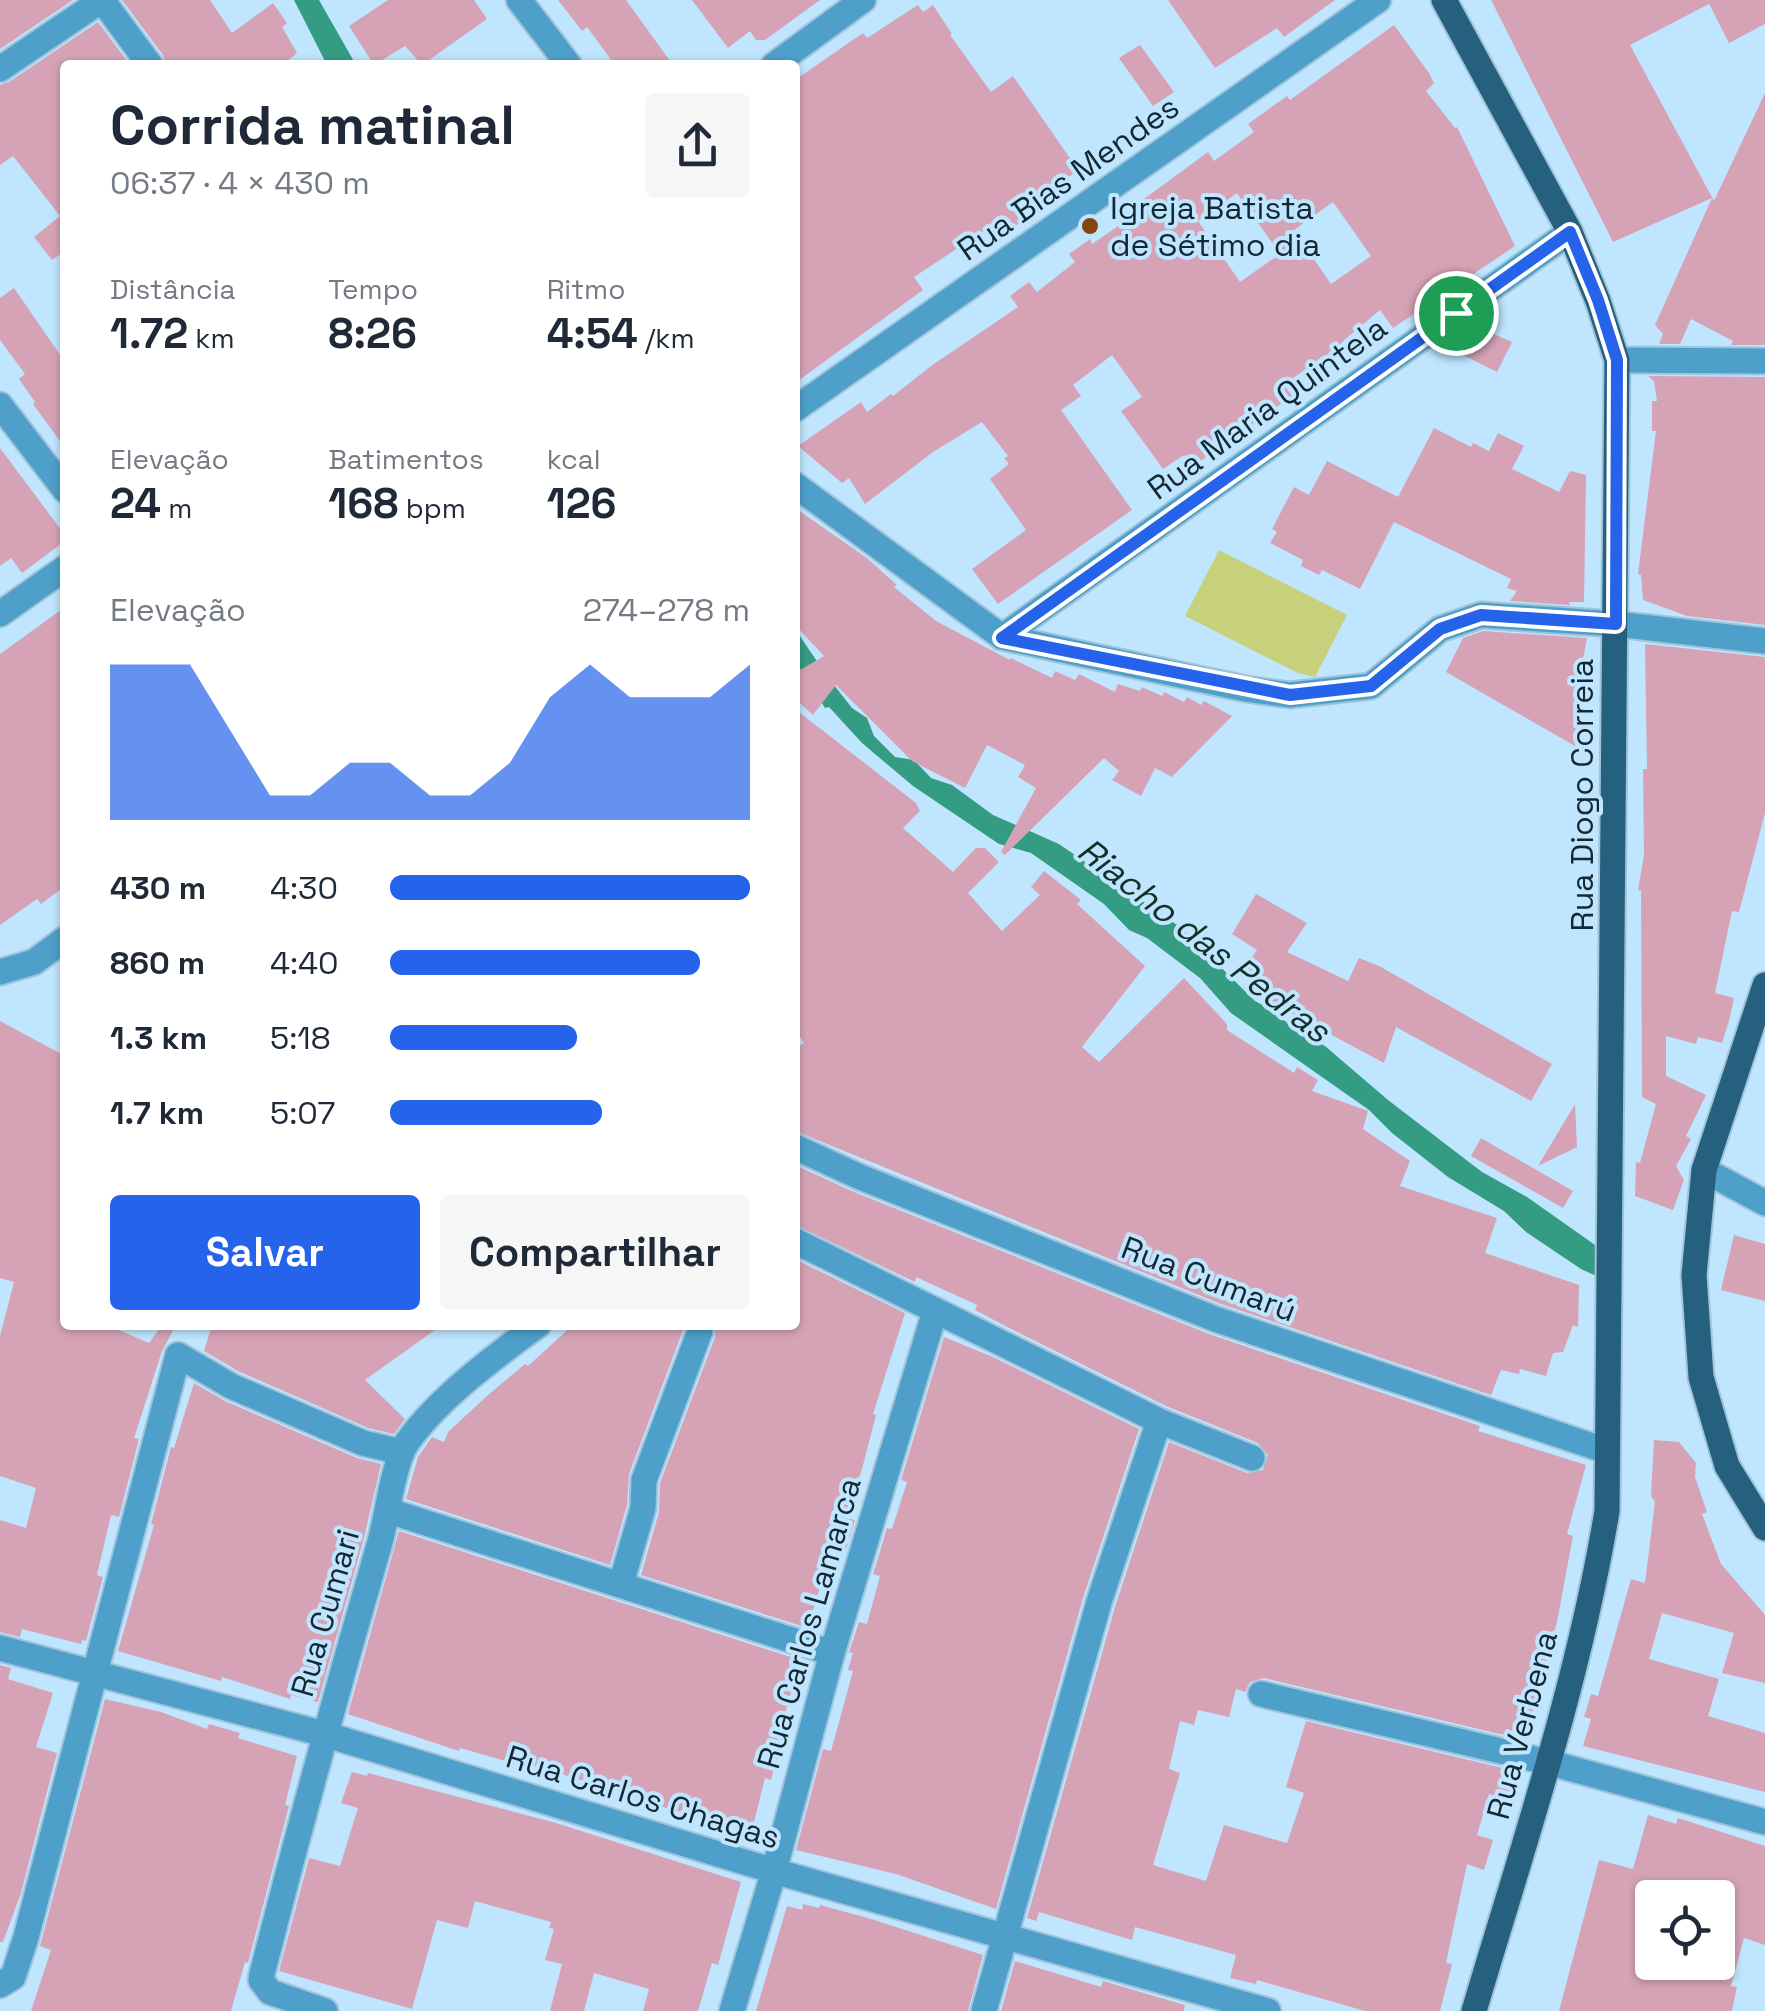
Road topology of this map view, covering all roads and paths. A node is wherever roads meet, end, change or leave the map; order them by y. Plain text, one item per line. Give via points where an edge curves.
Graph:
1 (102, 0) edge
2 (519, 0) edge
3 (862, 0) edge
4 (1378, 0) edge
5 (1444, 0) edge
6 (146, 60) edge
7 (565, 60) edge
8 (781, 60) edge
9 (0, 69) edge
10 (1570, 232) junction
11 (1617, 360) junction
12 (1765, 361) edge
13 (0, 405) edge
14 (800, 405) edge
15 (60, 483) edge
16 (800, 489) edge
17 (60, 572) edge
18 (0, 614) edge
19 (1616, 624) junction
20 (1002, 638) junction
21 (1765, 641) edge
22 (60, 943) edge
23 (0, 972) edge
24 (1765, 984) edge
25 (800, 1149) edge
26 (1704, 1170) junction
27 (1765, 1203) edge
28 (800, 1243) edge
29 (935, 1311) junction
30 (531, 1330) edge
31 (700, 1331) dead end
32 (1159, 1420) junction
33 (1607, 1451) junction
34 (401, 1452) junction
35 (1252, 1458) dead end
36 (389, 1511) junction
37 (1765, 1528) edge
38 (621, 1584) junction
39 (0, 1648) edge
40 (832, 1653) junction
41 (95, 1676) junction
42 (1262, 1694) dead end
43 (324, 1734) junction
44 (1547, 1762) junction
45 (1765, 1822) edge
46 (774, 1871) junction
47 (1006, 1938) junction
48 (0, 1985) edge
49 (311, 2009) edge
50 (732, 2011) edge
51 (984, 2011) edge
52 (1268, 2011) edge
53 (1474, 2011) edge

1 - 6 street
1 - 9 street
2 - 7 street
3 - 8 street
4 - 14 street, Rua Bias Mendes
5 - 10 main road, Rua Diogo Correia
10 - 11 main road, Rua Diogo Correia
10 - 20 street, Rua Maria Quintela
11 - 12 street
11 - 19 main road, Rua Diogo Correia
13 - 15 street
16 - 20 street
17 - 18 street
19 - 20 street via 1481,615 1440,629 1371,686 1290,695
19 - 21 street
19 - 33 main road, Rua Diogo Correia
22 - 23 street via 34,962
24 - 26 main road
25 - 33 street, Rua Cumarú via 1215,1319
26 - 27 street
26 - 37 main road via 1694,1275 1701,1377 1727,1466
28 - 29 street
29 - 32 street
29 - 40 street, Rua Carlos Lamarca
30 - 34 street, Rua Cumari via 490,1360
31 - 38 street via 644,1480
32 - 35 street
32 - 47 street via 1099,1602
33 - 44 main road, Rua Verbena via 1597,1570
34 - 36 street, Rua Cumari
34 - 41 street via 363,1444 178,1355
36 - 38 street
36 - 43 street, Rua Cumari
38 - 40 street
39 - 41 street, Rua Carlos Chagas
40 - 46 street, Rua Carlos Lamarca
41 - 43 street, Rua Carlos Chagas
41 - 48 street via 26,1938 13,1977
42 - 44 street
43 - 46 street, Rua Carlos Chagas
43 - 49 street, Rua Cumari via 261,1980 270,1992
44 - 45 street
44 - 53 main road, Rua Verbena
46 - 47 street, Rua Carlos Chagas
46 - 50 street, Rua Carlos Lamarca
47 - 51 street
47 - 52 street, Rua Carlos Chagas

